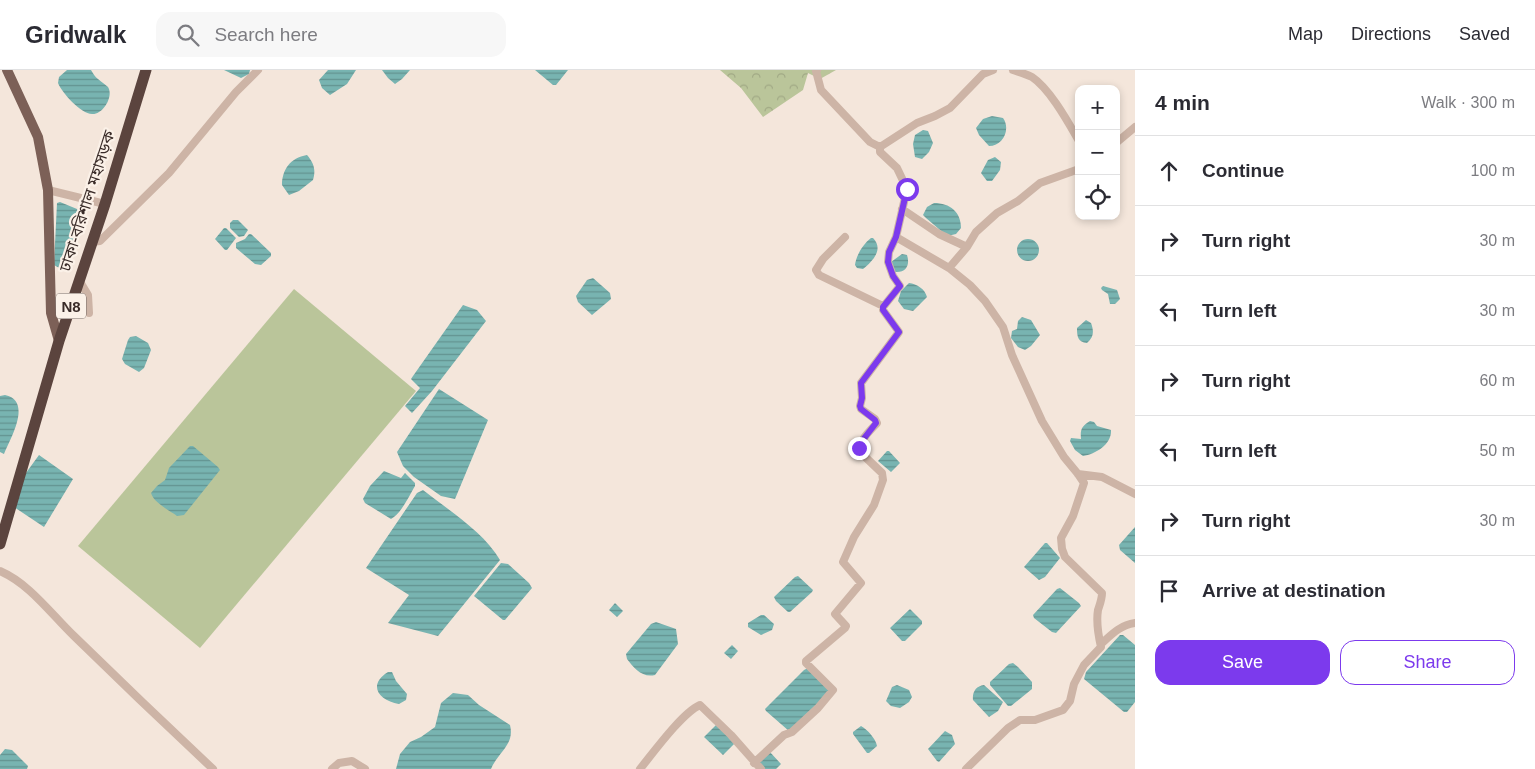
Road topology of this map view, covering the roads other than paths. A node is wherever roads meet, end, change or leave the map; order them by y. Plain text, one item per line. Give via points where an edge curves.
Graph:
1 (6, 70) edge
2 (146, 70) edge
3 (258, 70) edge
4 (815, 70) edge
5 (993, 70) edge
6 (1013, 70) edge
7 (1135, 127) edge
8 (1075, 134) edge
9 (1120, 140) edge
10 (880, 147) junction
11 (1075, 170) edge
12 (48, 190) junction
13 (105, 204) junction
14 (902, 209) junction
15 (845, 237) dead end
16 (896, 237) junction
17 (92, 242) junction
18 (967, 247) junction
19 (949, 268) junction
20 (79, 280) junction
21 (883, 306) junction
22 (89, 313) dead end
23 (59, 341) junction
24 (1078, 474) junction
25 (1135, 494) edge
26 (1, 539) edge
27 (0, 571) edge
28 (1135, 623) edge
29 (1101, 644) junction
30 (754, 763) junction
31 (213, 769) edge
32 (332, 769) edge
33 (365, 769) edge
34 (640, 769) edge
35 (760, 769) edge
36 (966, 769) edge

1 - 12 main road via 38,137
2 - 13 highway, ঢাকা-বরিশাল মহাসড়ক / N8
3 - 17 street via 224,105 169,173 100,241
4 - 10 street via 821,90 870,142
5 - 10 street via 983,74 950,108 917,123
6 - 8 street via 1032,77 1050,95
7 - 9 street
10 - 14 street via 880,152 897,168 907,189
11 - 18 street via 1035,186 987,221
12 - 13 street
12 - 23 main road via 51,313
13 - 17 highway, ঢাকা-বরিশাল মহাসড়ক / N8
14 - 16 street
14 - 18 street via 938,234
15 - 21 street via 816,270 819,275
16 - 19 street
16 - 21 street via 888,262 900,286
17 - 20 highway, ঢাকা-বরিশাল মহাসড়ক / N8
18 - 19 street
19 - 24 street via 985,301 1003,327 1034,406 1064,457
20 - 22 street via 88,294
20 - 23 highway, ঢাকা-বরিশাল মহাসড়ক / N8
21 - 30 street via 899,332 861,383 861,409 876,423 859,448 882,473 883,480 874,505 843,562 861,583 835,614 846,628 806,661 833,690 818,708
23 - 26 highway, ঢাকা-বরিশাল মহাসড়ক / N8
24 - 25 street via 1102,477
24 - 29 street via 1084,483 1062,538 1062,549 1065,557 1102,593 1097,629
27 - 31 street via 14,577
28 - 29 street via 1119,628
29 - 36 street via 1084,665 1070,701 1063,710 1035,720 1020,720
30 - 34 street via 700,705 669,733
30 - 35 street
32 - 33 street via 339,763 352,761

